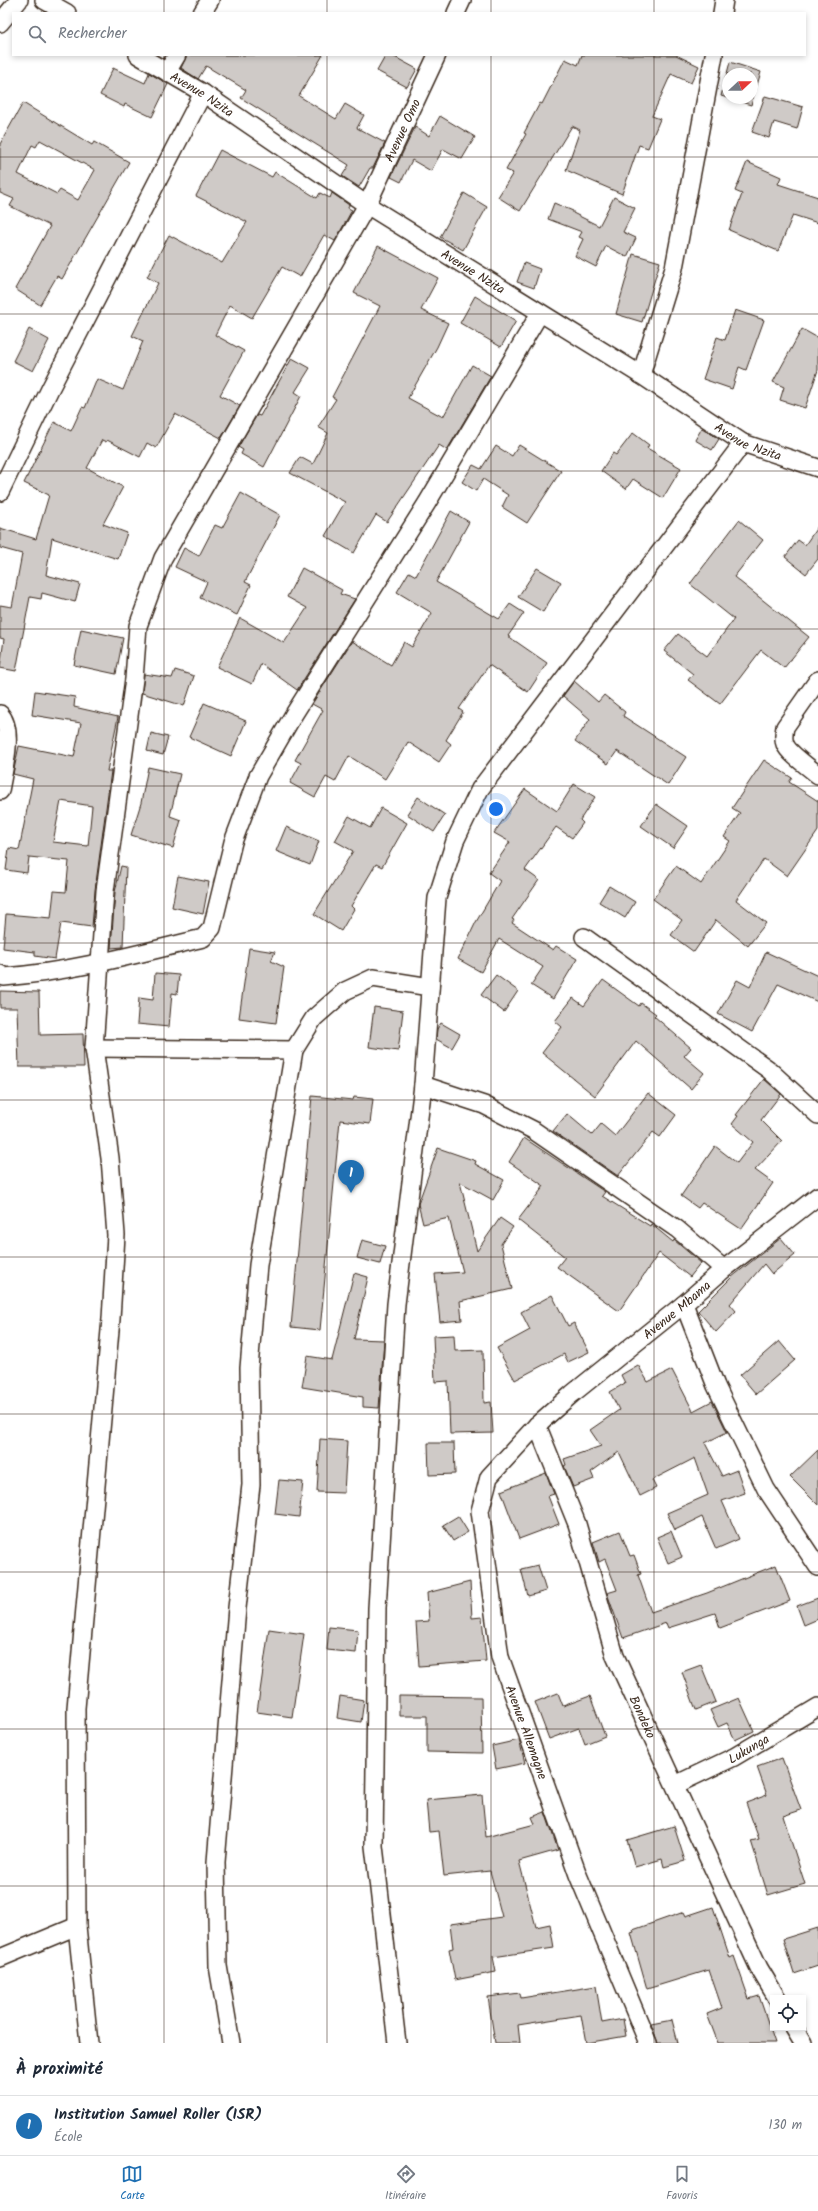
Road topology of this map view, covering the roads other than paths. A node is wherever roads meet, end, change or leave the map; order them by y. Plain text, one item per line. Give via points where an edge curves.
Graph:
1 (19, 0) edge
2 (44, 0) edge
3 (210, 0) edge
4 (462, 0) edge
5 (724, 0) edge
6 (64, 12) edge
7 (203, 12) edge
8 (456, 12) edge
9 (722, 12) edge
10 (0, 23) edge
11 (140, 56) edge
12 (176, 56) edge
13 (437, 56) edge
14 (714, 56) edge
15 (167, 72) junction
16 (203, 93) junction
17 (368, 205) junction
18 (540, 313) junction
19 (641, 374) junction
20 (744, 443) junction
21 (818, 468) edge
22 (0, 492) edge
23 (818, 680) edge
24 (0, 714) edge
25 (818, 775) edge
26 (0, 791) edge
27 (584, 937) dead end
28 (100, 962) junction
29 (0, 974) edge
30 (430, 986) junction
31 (94, 1048) junction
32 (294, 1050) junction
33 (423, 1086) junction
34 (818, 1115) edge
35 (818, 1196) edge
36 (724, 1269) junction
37 (684, 1304) junction
38 (537, 1425) junction
39 (818, 1567) edge
40 (818, 1707) edge
41 (675, 1785) junction
42 (77, 1926) junction
43 (0, 1958) edge
44 (775, 1995) edge
45 (796, 2031) edge
46 (89, 2043) edge
47 (231, 2043) edge
48 (397, 2043) edge
49 (648, 2043) edge
50 (803, 2043) edge

1 - 10 street
2 - 6 street
3 - 7 street
4 - 8 street
5 - 9 street
11 - 15 street, Avenue Nzita
12 - 15 street
13 - 17 street, Avenue Omo
14 - 19 street via 674,268
15 - 16 street, Avenue Nzita
16 - 17 street, Avenue Nzita
16 - 22 street via 50,389
17 - 18 street, Avenue Nzita
17 - 28 street, Avenue Omo via 163,558 141,619 105,891
18 - 19 street, Avenue Nzita
18 - 28 street via 258,776 233,842 212,928 203,938
19 - 20 street, Avenue Nzita
20 - 21 street, Avenue Nzita
20 - 30 street via 480,789 455,841 437,898
23 - 25 street via 785,727 784,736 785,744 790,751
24 - 26 street via 5,720 8,733
27 - 34 street via 768,1069
28 - 29 street via 34,975 4,977
28 - 31 street, Avenue Omo
30 - 32 street via 373,978 345,991 314,1018
30 - 33 street
31 - 32 street
31 - 42 street, Avenue Omo via 110,1158 116,1235 111,1319 76,1708
32 - 47 street via 258,1266 249,1368 251,1485 237,1608 216,1862 218,1966
33 - 36 street via 484,1105 533,1130 677,1229
33 - 48 street via 396,1304 377,1608 374,1846
35 - 36 street, Avenue Mbama
36 - 37 street, Avenue Mbama
37 - 38 street, Avenue Mbama
37 - 39 street via 716,1386 766,1489
38 - 41 street, Bondeko via 577,1524 615,1656
38 - 49 street, Avenue Allemagne via 489,1477 480,1511 500,1657 578,1875
40 - 41 street, Lukunga via 734,1757
41 - 44 street, Bondeko via 759,1968
42 - 43 street
42 - 46 street, Avenue Omo
45 - 50 street

